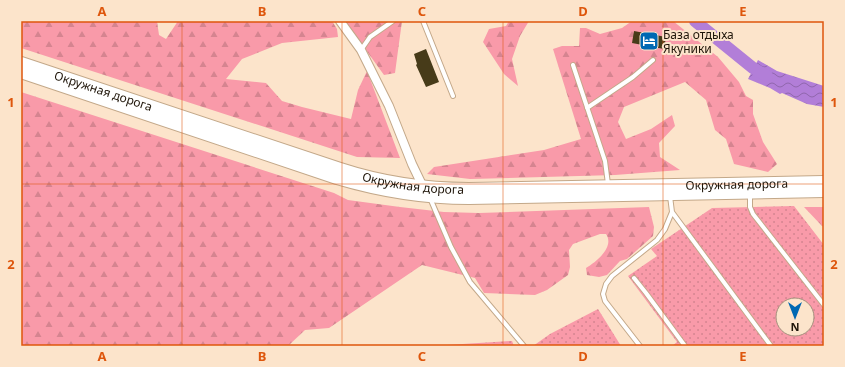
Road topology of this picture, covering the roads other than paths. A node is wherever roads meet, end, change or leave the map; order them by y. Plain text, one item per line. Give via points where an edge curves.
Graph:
1 (340, 21) edge
2 (393, 21) edge
3 (423, 21) edge
4 (361, 50) junction
5 (652, 60) dead end
6 (21, 63) edge
7 (573, 65) dead end
8 (21, 72) edge
9 (453, 96) dead end
10 (587, 108) junction
11 (824, 182) edge
12 (608, 186) junction
13 (824, 191) edge
14 (426, 192) junction
15 (750, 192) junction
16 (670, 194) junction
17 (672, 212) junction
18 (634, 278) dead end
19 (824, 305) edge
20 (638, 345) edge
21 (524, 346) edge
22 (684, 346) edge
23 (772, 346) edge

1 - 4 street
2 - 4 lane via 370,37
3 - 9 lane
4 - 14 street via 389,106
5 - 10 lane via 633,77
6 - 14 main road, Окружная дорога via 333,167
7 - 10 lane
8 - 14 main road, Окружная дорога via 342,179 386,190
10 - 12 lane via 605,161
11 - 12 main road, Окружная дорога
12 - 14 main road, Окружная дорога
13 - 15 main road, Окружная дорога
14 - 16 main road, Окружная дорога via 469,198
14 - 21 lane via 470,282
15 - 16 main road, Окружная дорога
15 - 19 lane via 750,207 753,214
16 - 17 lane
17 - 20 lane via 665,230 657,240 612,276 603,294 605,301
17 - 23 lane
18 - 22 lane

